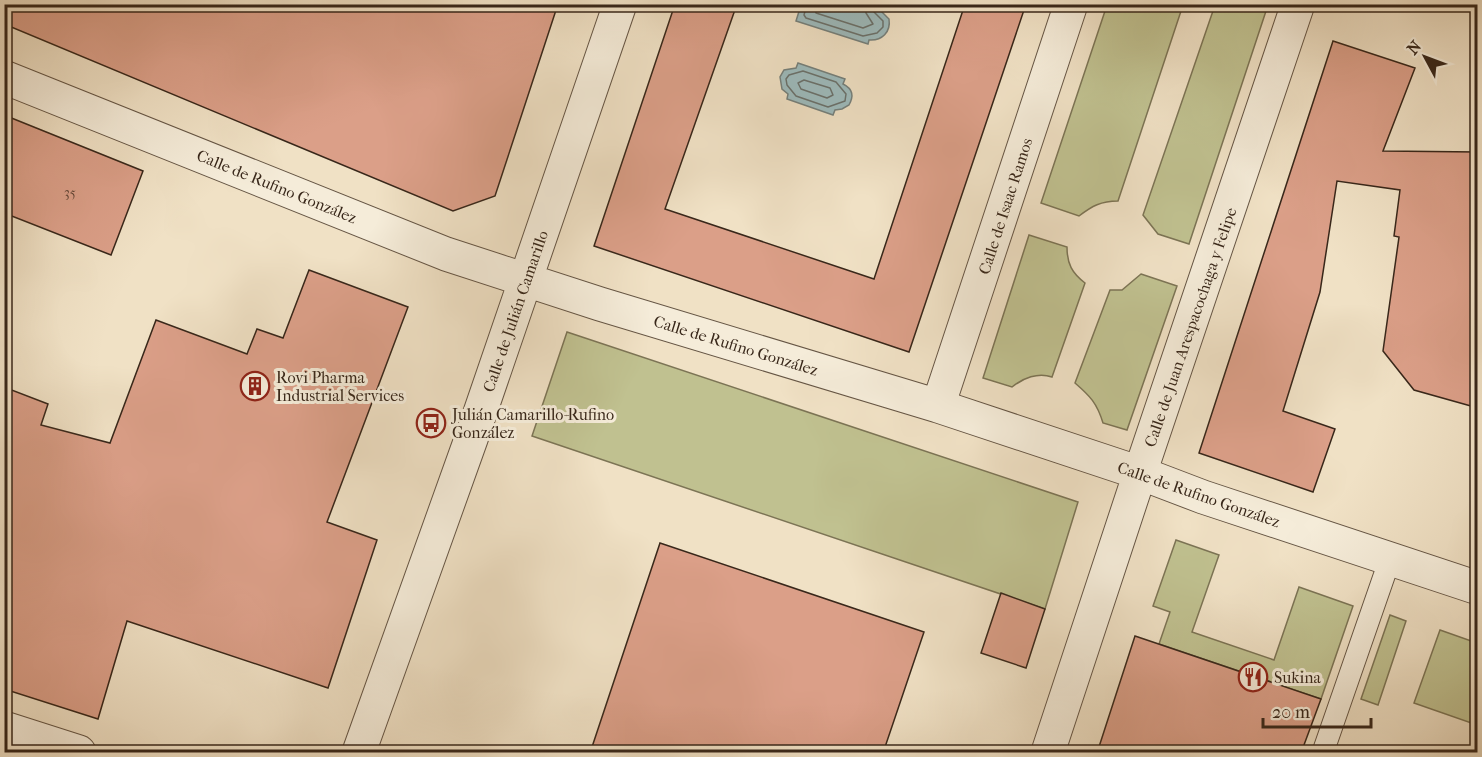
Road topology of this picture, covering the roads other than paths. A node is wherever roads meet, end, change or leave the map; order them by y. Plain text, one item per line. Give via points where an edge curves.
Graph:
1 (620, 4) edge
2 (1071, 4) edge
3 (1298, 4) edge
4 (4, 77) edge
5 (525, 279) junction
6 (938, 406) junction
7 (1140, 473) junction
8 (1390, 559) junction
9 (1478, 588) edge
10 (4, 728) edge
11 (79, 753) edge
12 (358, 753) edge
13 (1048, 753) edge
14 (1323, 753) edge

1 - 5 street, Calle de Julián Camarillo
2 - 6 street, Calle de Isaac Ramos
3 - 7 street, Calle de Juan Arespacochaga y Felipe
4 - 5 street, Calle de Rufino González via 446,254
5 - 6 street, Calle de Rufino González
5 - 12 street, Calle de Julián Camarillo
6 - 7 street, Calle de Rufino González
7 - 8 street, Calle de Rufino González
7 - 13 street, Calle de Juan Arespacochaga y Felipe
8 - 9 street, Calle de Rufino González
8 - 14 lane
10 - 11 street

